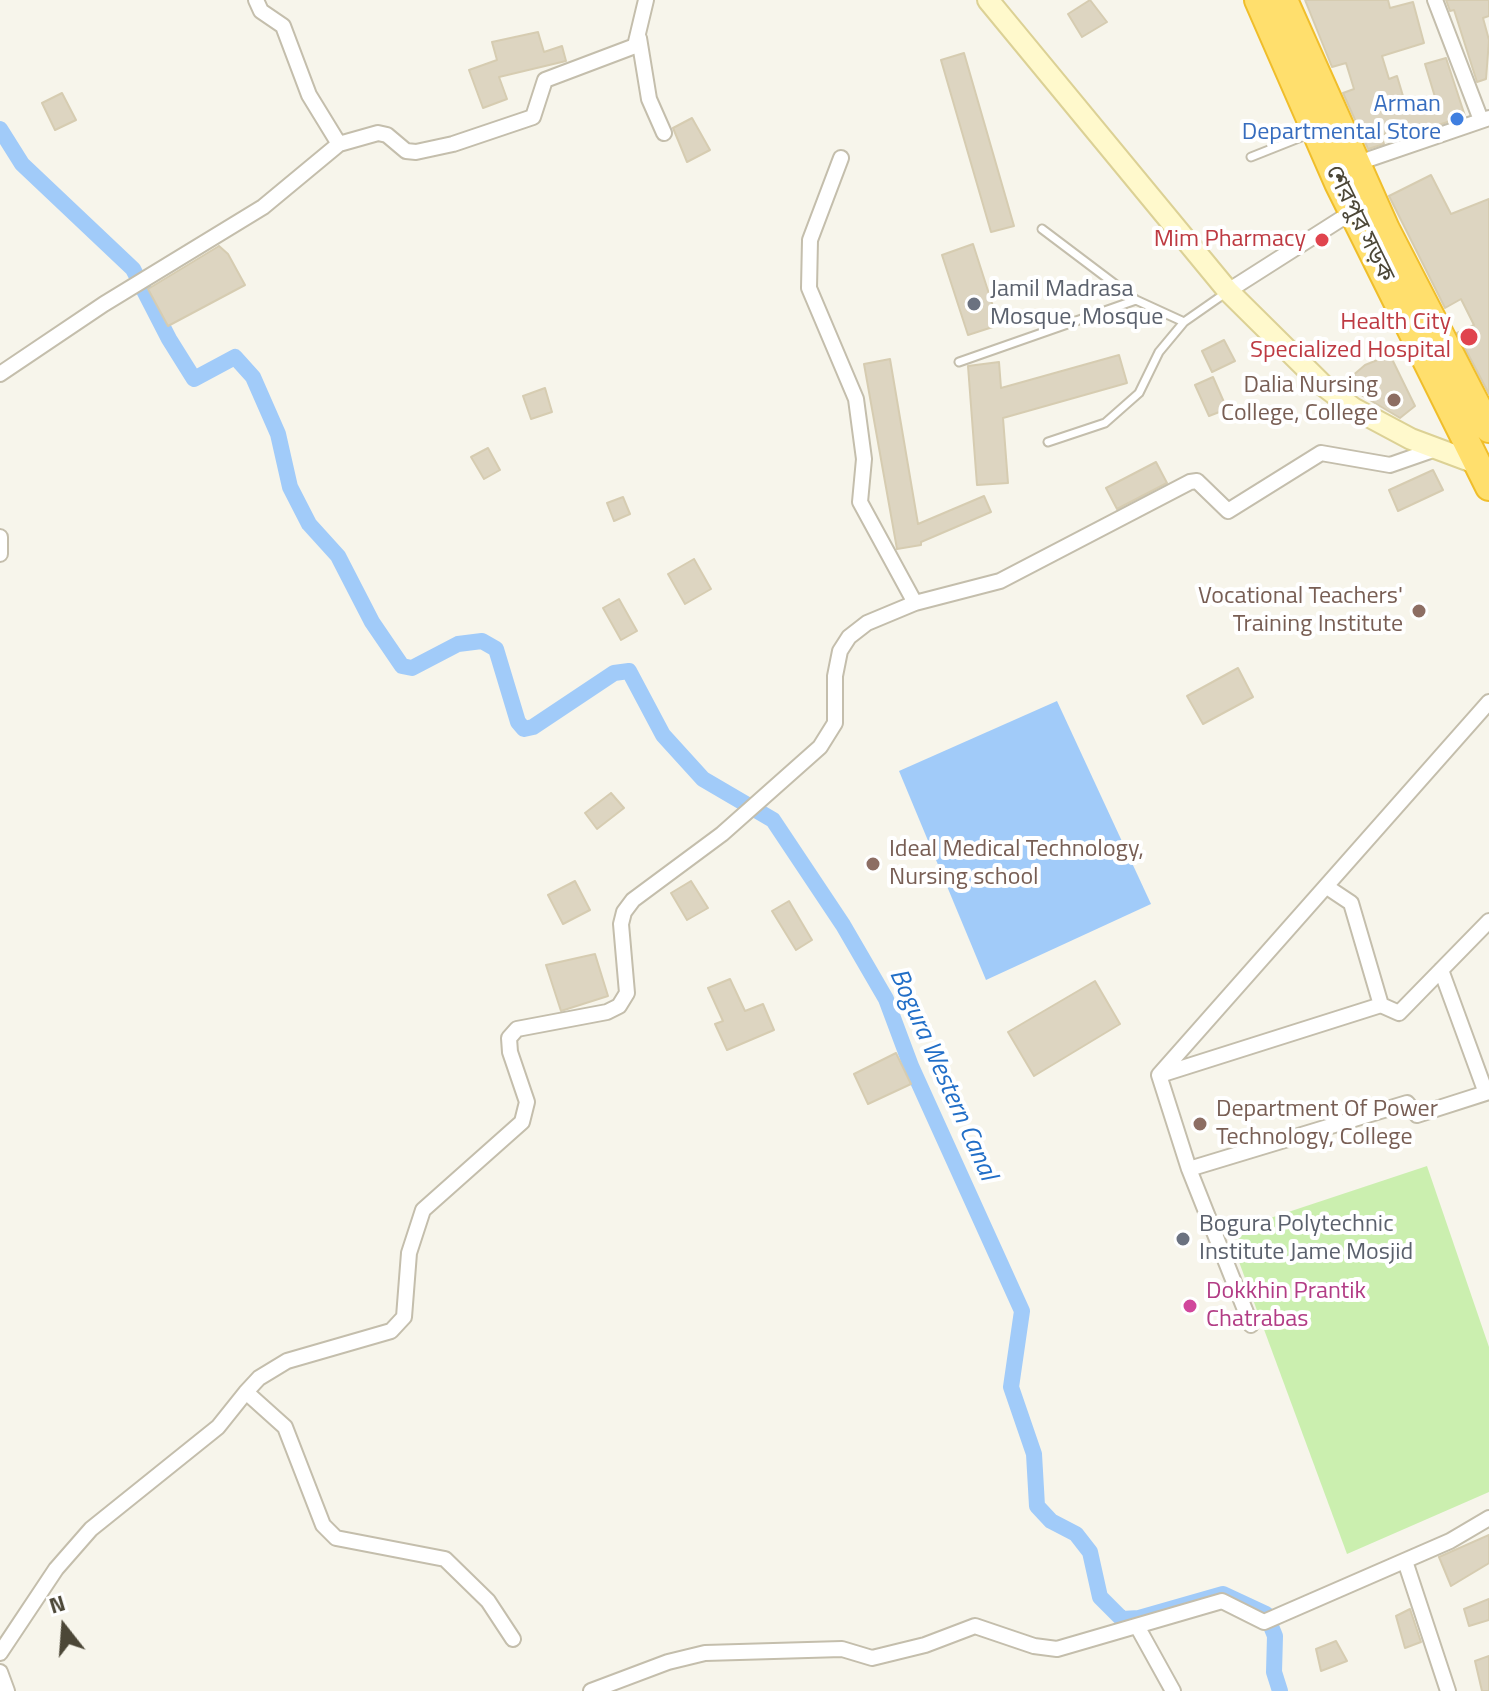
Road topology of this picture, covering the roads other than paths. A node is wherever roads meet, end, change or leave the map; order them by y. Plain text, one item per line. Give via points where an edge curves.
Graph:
1 (256, 0) edge
2 (646, 0) edge
3 (988, 0) edge
4 (1258, 0) edge
5 (1284, 0) edge
6 (1435, 0) edge
7 (639, 38) junction
8 (1485, 119) edge
9 (1315, 132) junction
10 (664, 133) dead end
11 (339, 144) junction
12 (1251, 157) dead end
13 (841, 158) dead end
14 (1355, 164) junction
15 (1352, 212) junction
16 (1042, 229) dead end
17 (1228, 291) junction
18 (1136, 300) junction
19 (1184, 322) junction
20 (959, 362) dead end
21 (0, 374) edge
22 (1486, 417) edge
23 (1048, 442) dead end
24 (1436, 449) junction
25 (1484, 476) edge
26 (0, 537) edge
27 (0, 554) edge
28 (915, 603) junction
29 (1489, 702) edge
30 (1327, 887) junction
31 (1489, 921) edge
32 (1441, 970) junction
33 (1381, 1005) junction
34 (1159, 1075) junction
35 (1488, 1092) edge
36 (1189, 1169) junction
37 (1251, 1325) dead end
38 (246, 1392) junction
39 (1489, 1518) edge
40 (1405, 1561) junction
41 (1137, 1626) junction
42 (513, 1639) dead end
43 (0, 1653) edge
44 (0, 1672) edge
45 (7, 1691) edge
46 (591, 1691) edge
47 (1173, 1691) edge
48 (1448, 1691) edge

1 - 11 street via 261,11 283,26 309,95
2 - 7 street
3 - 17 street
4 - 9 highway, শেরপুর সড়ক
5 - 14 highway, শেরপুর সড়ক
6 - 8 street
7 - 10 street via 649,99
7 - 11 street via 635,46 545,80 537,112 520,122 416,152 378,133
8 - 14 street
9 - 12 lane
9 - 15 highway, শেরপুর সড়ক
11 - 21 street via 263,207
13 - 28 street via 810,240 809,288 856,399 864,459 860,502
14 - 22 highway, শেরপুর সড়ক
15 - 17 street
15 - 25 highway, শেরপুর সড়ক
16 - 18 lane
17 - 19 lane
17 - 24 street via 1343,401
18 - 19 lane
18 - 20 lane
19 - 23 lane via 1159,352 1139,393 1105,423
24 - 25 street
24 - 28 street via 1390,465 1321,453 1228,511 1197,481 1190,482 1000,581
26 - 27 street
28 - 38 street via 867,623 849,637 835,676 835,723 820,747 624,912 627,993 619,1006 517,1029 509,1038 527,1102 522,1122 423,1210 409,1253 404,1317 391,1331 287,1361
29 - 30 street
30 - 33 street via 1351,903
30 - 34 street
31 - 32 street
32 - 33 street via 1399,1013
32 - 35 street
33 - 34 street
34 - 36 street
35 - 36 street via 1417,1115 1407,1103
36 - 37 street
38 - 42 street via 285,1427 323,1525 336,1538 445,1559 488,1601
38 - 43 street via 218,1427 91,1529 56,1569
39 - 40 street
40 - 41 street via 1264,1622 1222,1601
40 - 48 street
41 - 46 street via 1057,1649 975,1626 872,1658 842,1649 705,1653
41 - 47 street
44 - 45 street

